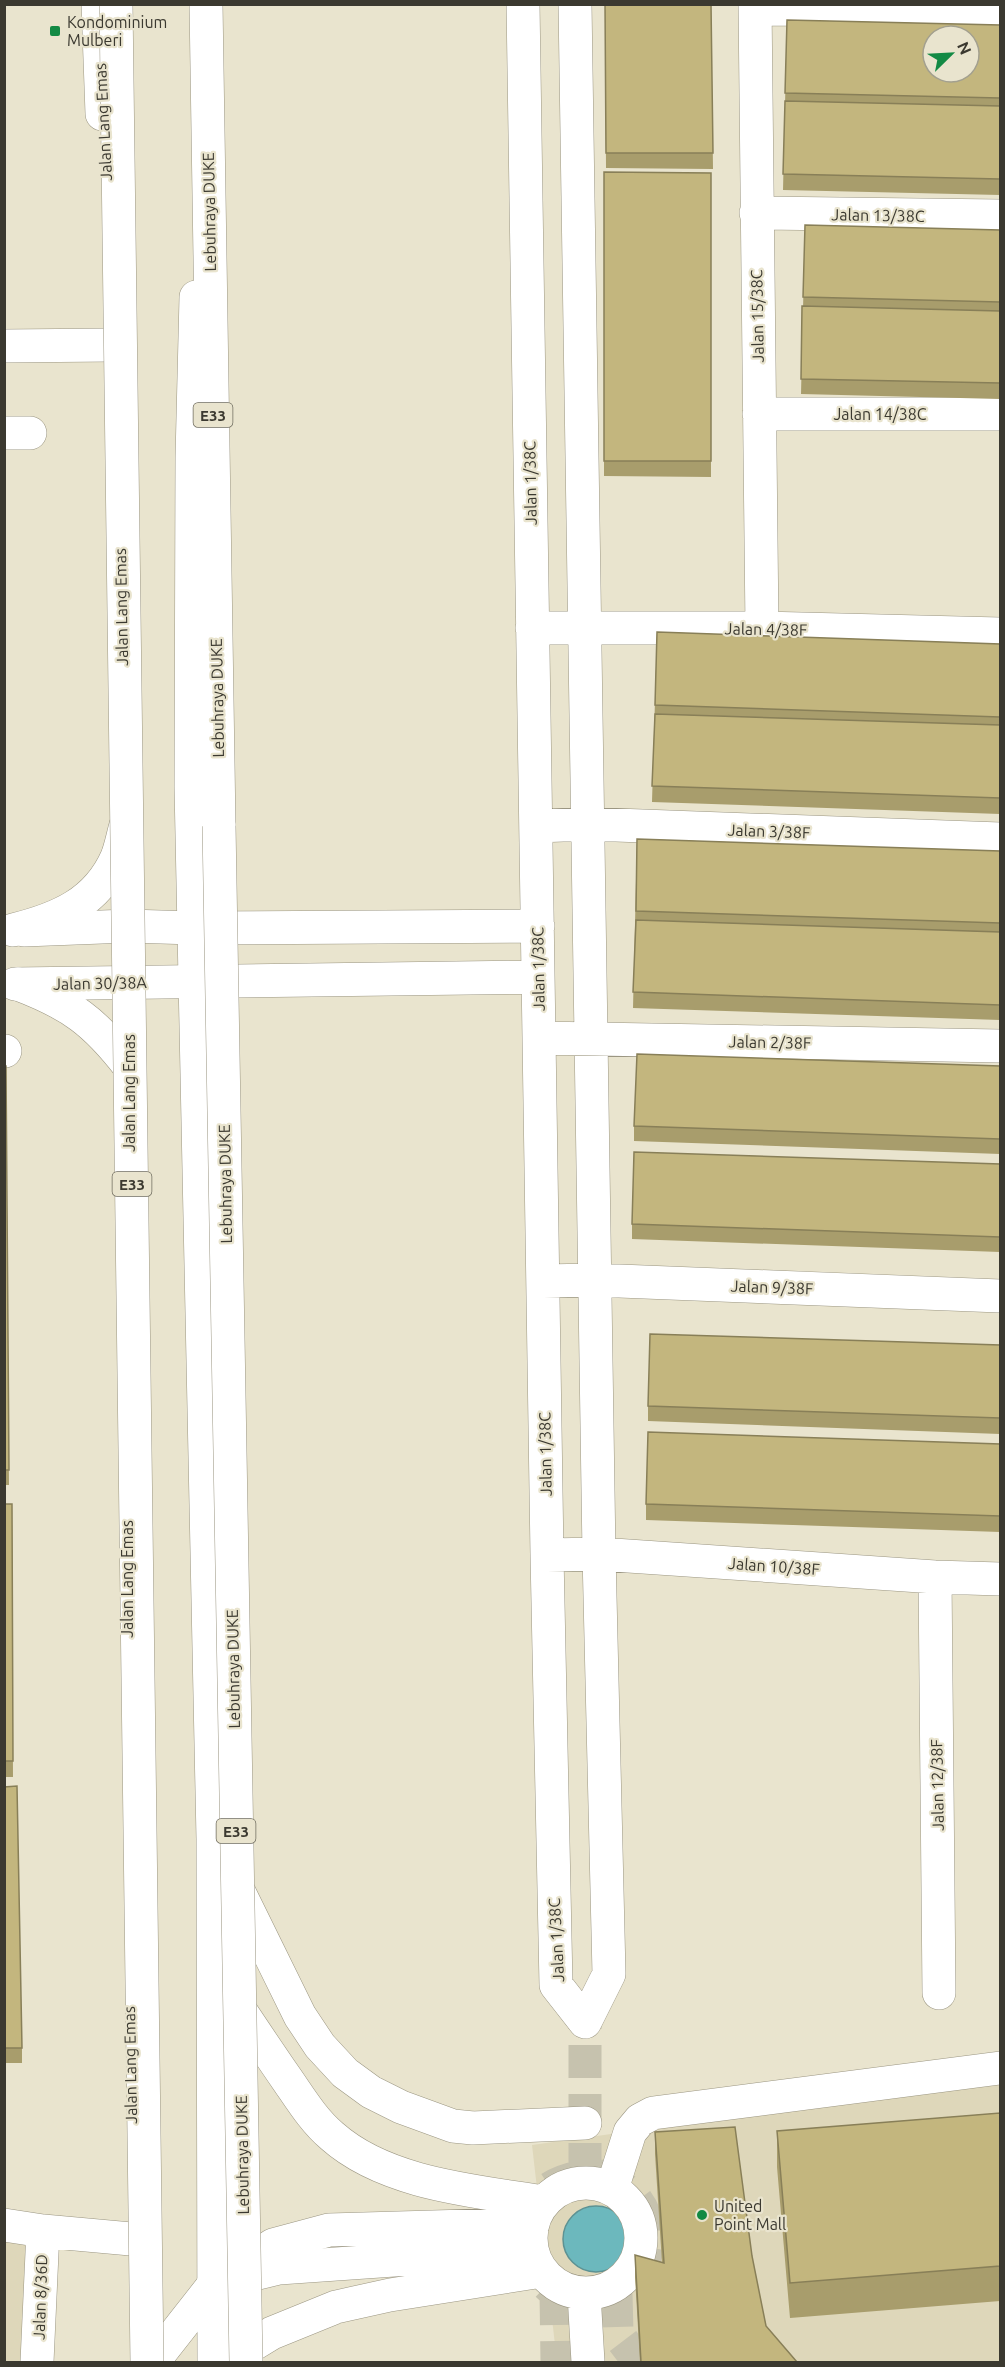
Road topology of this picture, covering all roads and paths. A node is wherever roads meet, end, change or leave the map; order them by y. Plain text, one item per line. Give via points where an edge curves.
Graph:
1 (98, 4) edge
2 (116, 4) edge
3 (205, 4) edge
4 (523, 4) edge
5 (575, 4) edge
6 (755, 7) edge
7 (1000, 9) edge
8 (756, 213) junction
9 (1000, 216) edge
10 (112, 345) junction
11 (4, 346) edge
12 (759, 414) junction
13 (1000, 414) edge
14 (586, 627) junction
15 (532, 628) junction
16 (762, 628) junction
17 (1000, 634) edge
18 (126, 824) junction
19 (589, 824) junction
20 (537, 826) junction
21 (1000, 839) edge
22 (128, 926) junction
23 (538, 926) junction
24 (194, 928) junction
25 (9, 931) edge
26 (538, 977) junction
27 (195, 981) junction
28 (129, 982) junction
29 (11, 983) edge
30 (540, 1038) junction
31 (592, 1038) junction
32 (1000, 1046) edge
33 (129, 1066) junction
34 (594, 1280) junction
35 (543, 1281) junction
36 (1000, 1296) edge
37 (599, 1554) junction
38 (547, 1555) junction
39 (934, 1576) junction
40 (1000, 1578) edge
41 (213, 1839) junction
42 (214, 1972) junction
43 (939, 1993) dead end
44 (1000, 2068) edge
45 (585, 2123) dead end
46 (612, 2189) junction
47 (4, 2225) edge
48 (43, 2231) junction
49 (536, 2237) junction
50 (131, 2239) junction
51 (215, 2283) junction
52 (585, 2294) junction
53 (37, 2362) edge
54 (133, 2362) edge
55 (147, 2362) edge
56 (153, 2362) edge
57 (214, 2362) edge
58 (223, 2362) edge
59 (246, 2362) edge
60 (588, 2362) edge

1 - 10 main road, Jalan Lang Emas
2 - 55 main road, E33, bridge
3 - 24 main road via 192,469
3 - 59 main road, Lebuhraya DUKE / E33, bridge
4 - 15 main road, Jalan 1/38C
5 - 14 main road, Jalan 1/38C
6 - 7 main road
6 - 8 main road, Jalan 15/38C
8 - 9 main road, Jalan 13/38C
8 - 12 main road, Jalan 15/38C
10 - 11 main road
10 - 18 main road, Jalan Lang Emas
12 - 13 main road, Jalan 14/38C
12 - 16 main road, Jalan 15/38C
14 - 15 main road, Jalan 4/38F
14 - 16 main road, Jalan 4/38F
14 - 19 main road, Jalan 1/38C
15 - 20 main road, Jalan 1/38C
16 - 17 main road, Jalan 4/38F
18 - 22 main road, Jalan Lang Emas
18 - 25 main road via 117,857 100,885 76,908 46,922
19 - 20 main road, Jalan 3/38F
19 - 21 main road, Jalan 3/38F
19 - 31 main road, Jalan 1/38C
20 - 23 main road, Jalan 1/38C
22 - 24 main road
22 - 25 main road
22 - 28 main road, Jalan Lang Emas
23 - 24 main road
23 - 26 main road, Jalan 1/38C
24 - 27 main road
26 - 27 main road, Jalan 30/38A
26 - 30 main road, Jalan 1/38C
27 - 28 main road, Jalan 30/38A
27 - 41 main road
28 - 29 main road, Jalan 30/38A
28 - 33 main road, Jalan Lang Emas
29 - 33 main road via 51,996 81,1014 108,1038
30 - 31 main road, Jalan 2/38F
30 - 35 main road, Jalan 1/38C
31 - 32 main road, Jalan 2/38F
31 - 34 main road, Jalan 1/38C
33 - 50 main road, Jalan Lang Emas via 127,1787
34 - 35 main road, Jalan 9/38F
34 - 36 main road, Jalan 9/38F
34 - 37 main road, Jalan 1/38C
35 - 38 main road, Jalan 1/38C
37 - 38 main road, Jalan 10/38F
37 - 38 main road, Jalan 1/38C via 609,1974 585,2022 556,1985
37 - 39 main road, Jalan 10/38F
39 - 40 main road, Jalan 10/38F
39 - 43 main road, Jalan 12/38F
41 - 42 main road
41 - 45 main road via 300,2016 345,2073 401,2107 453,2126
42 - 49 main road via 310,2112 331,2135 378,2163 447,2187
42 - 51 main road
44 - 46 main road via 653,2113 630,2132
46 - 49 main road via 594,2183 558,2190
46 - 52 main road via 627,2200 637,2216 640,2253 620,2283 603,2292
47 - 48 main road
48 - 50 main road
48 - 53 main road, Jalan 8/36D
49 - 51 main road via 279,2268
49 - 52 main road via 554,2283
49 - 58 main road via 390,2295 336,2307 272,2333
50 - 54 main road, Jalan Lang Emas
51 - 56 main road
51 - 57 main road
52 - 60 main road

